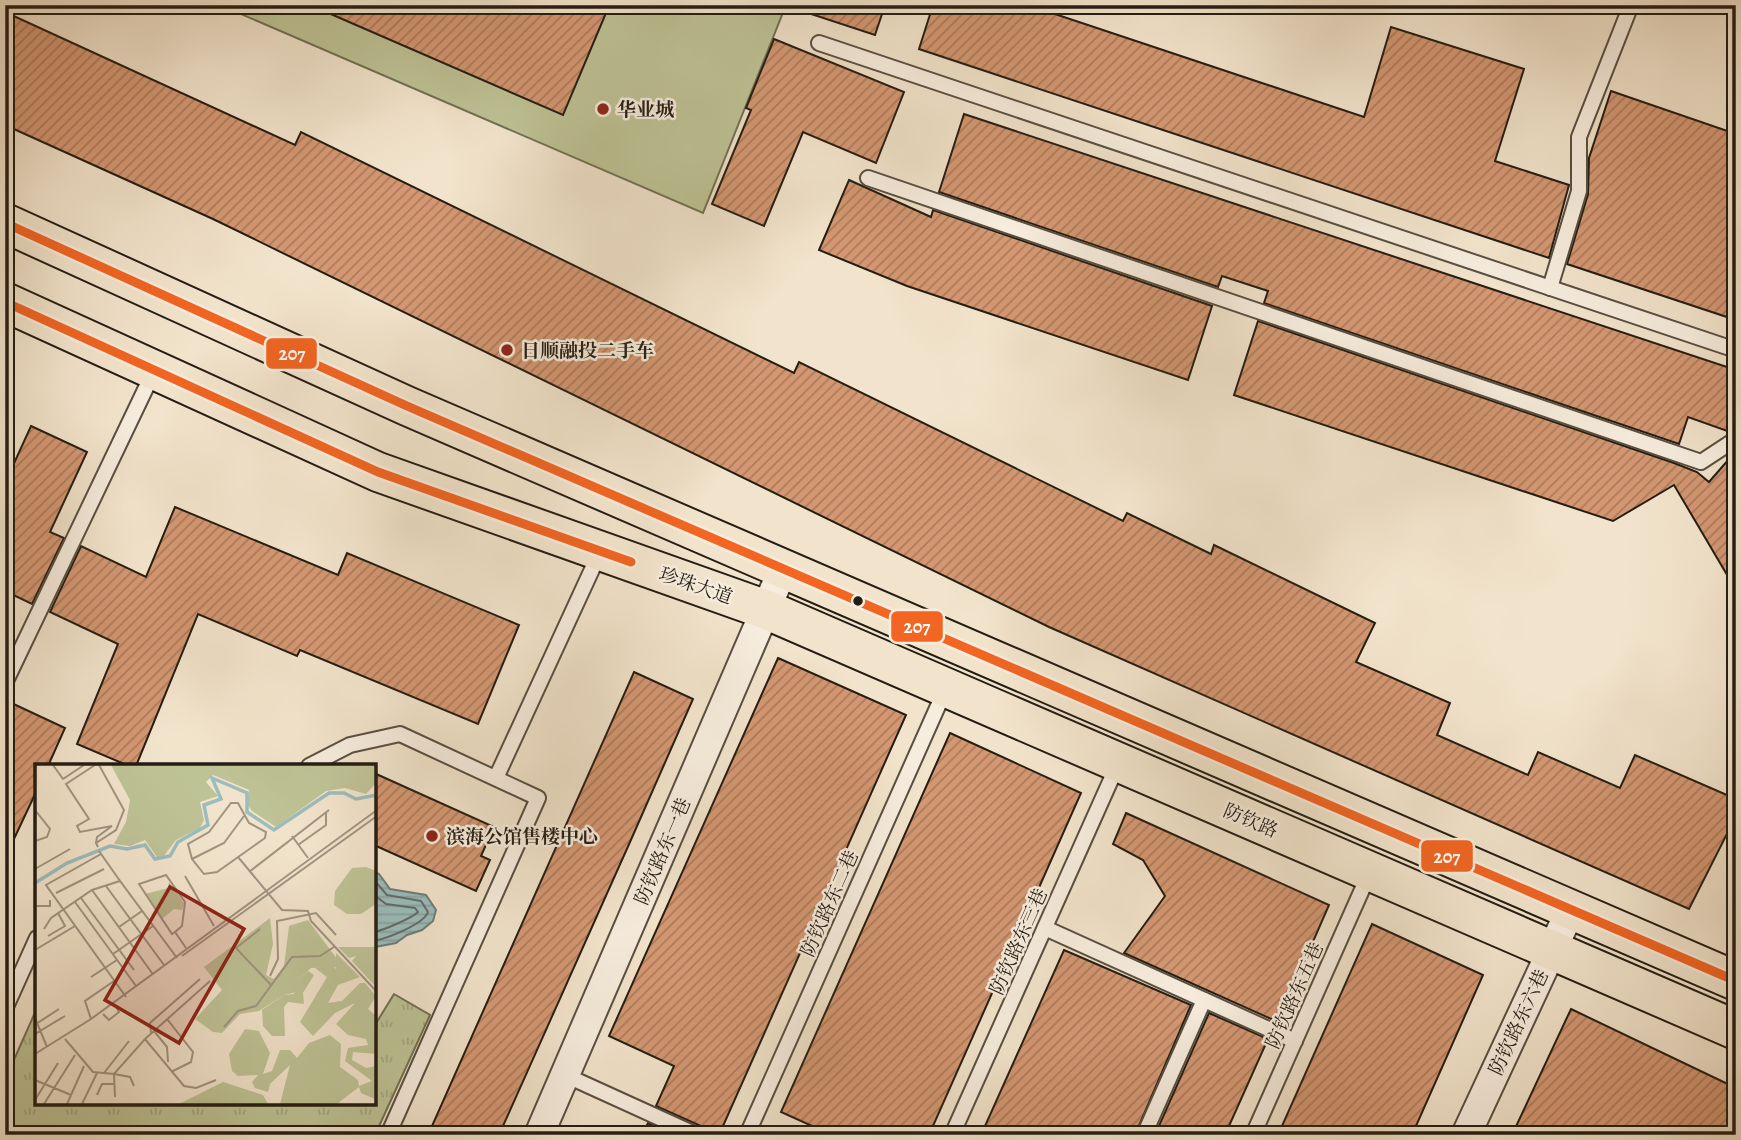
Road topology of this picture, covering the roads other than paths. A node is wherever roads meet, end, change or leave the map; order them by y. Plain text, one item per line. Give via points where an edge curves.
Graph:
1 (1631, 5) edge
2 (819, 43) dead end
3 (868, 178) dead end
4 (5, 223) edge
5 (1550, 288) junction
6 (5, 302) edge
7 (1736, 351) edge
8 (155, 370) junction
9 (1736, 439) edge
10 (600, 551) junction
11 (784, 567) junction
12 (767, 610) junction
13 (5, 683) edge
14 (946, 687) junction
15 (1118, 762) junction
16 (311, 764) edge
17 (496, 778) junction
18 (1370, 872) junction
19 (1571, 909) junction
20 (1045, 928) junction
21 (35, 942) edge
22 (1551, 950) junction
23 (1735, 979) edge
24 (1204, 1000) junction
25 (5, 1009) edge
26 (1736, 1030) edge
27 (1295, 1041) junction
28 (565, 1075) junction
29 (388, 1135) edge
30 (539, 1135) edge
31 (697, 1135) edge
32 (747, 1135) edge
33 (952, 1135) edge
34 (1144, 1135) edge
35 (1253, 1135) edge
36 (1466, 1135) edge

1 - 5 lane via 1579,137 1579,191
2 - 5 lane
3 - 9 lane via 1701,462
4 - 11 main road via 407,406
5 - 7 lane
6 - 8 main road, 珍珠大道
8 - 10 main road, 珍珠大道 via 378,472
8 - 13 lane
10 - 12 main road, 珍珠大道
10 - 17 lane
11 - 12 street, 防钦路东一巷
11 - 19 main road
12 - 14 main road, 防钦路
12 - 28 street, 防钦路东一巷
14 - 15 main road, 防钦路
14 - 32 lane, 防钦路东二巷
15 - 18 main road, 防钦路
15 - 20 lane, 防钦路东三巷
16 - 17 lane via 350,745 400,734
17 - 29 lane via 538,798
18 - 22 main road, 防钦路
18 - 27 lane, 防钦路东五巷
19 - 22 street, 防钦路东六巷
19 - 23 main road
20 - 24 lane
20 - 33 lane, 防钦路东三巷
21 - 25 lane
22 - 26 main road, 防钦路
22 - 36 street, 防钦路东六巷
24 - 27 lane
24 - 34 lane
27 - 35 lane, 防钦路东五巷
28 - 30 street, 防钦路东一巷
28 - 31 lane

